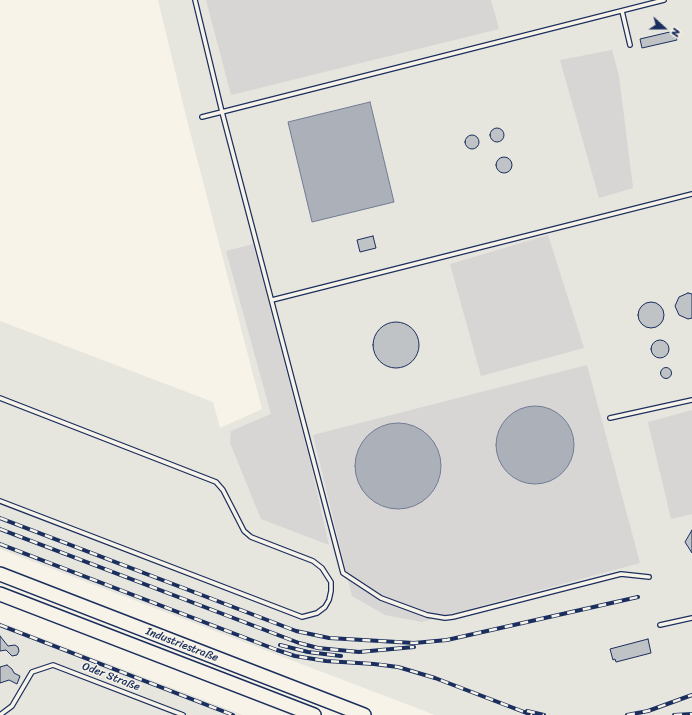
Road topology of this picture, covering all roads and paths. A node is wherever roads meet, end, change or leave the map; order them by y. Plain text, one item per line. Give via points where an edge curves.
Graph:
1 (195, 0) edge
2 (664, 0) edge
3 (622, 11) junction
4 (630, 45) dead end
5 (222, 112) junction
6 (202, 117) dead end
7 (692, 194) edge
8 (272, 300) junction
9 (0, 398) edge
10 (692, 400) edge
11 (610, 418) dead end
12 (0, 501) edge
13 (0, 574) edge
14 (649, 577) dead end
15 (0, 594) edge
16 (692, 618) edge
17 (660, 625) dead end
18 (0, 715) edge
19 (183, 715) edge
20 (314, 715) edge
21 (364, 715) edge

1 - 5 lane
2 - 3 lane
3 - 4 lane
3 - 5 lane
5 - 6 lane
5 - 8 lane
7 - 8 lane
8 - 14 lane via 343,573 380,598 420,613 445,618 621,574
9 - 12 lane via 216,482 224,490 244,531 252,538 313,561 322,568 331,582 329,600 317,613 298,616
10 - 11 lane
13 - 21 highway, Industriestraße
15 - 20 highway, Industriestraße
16 - 17 lane
18 - 19 lane, Oder Straße via 12,706 32,672 53,664

